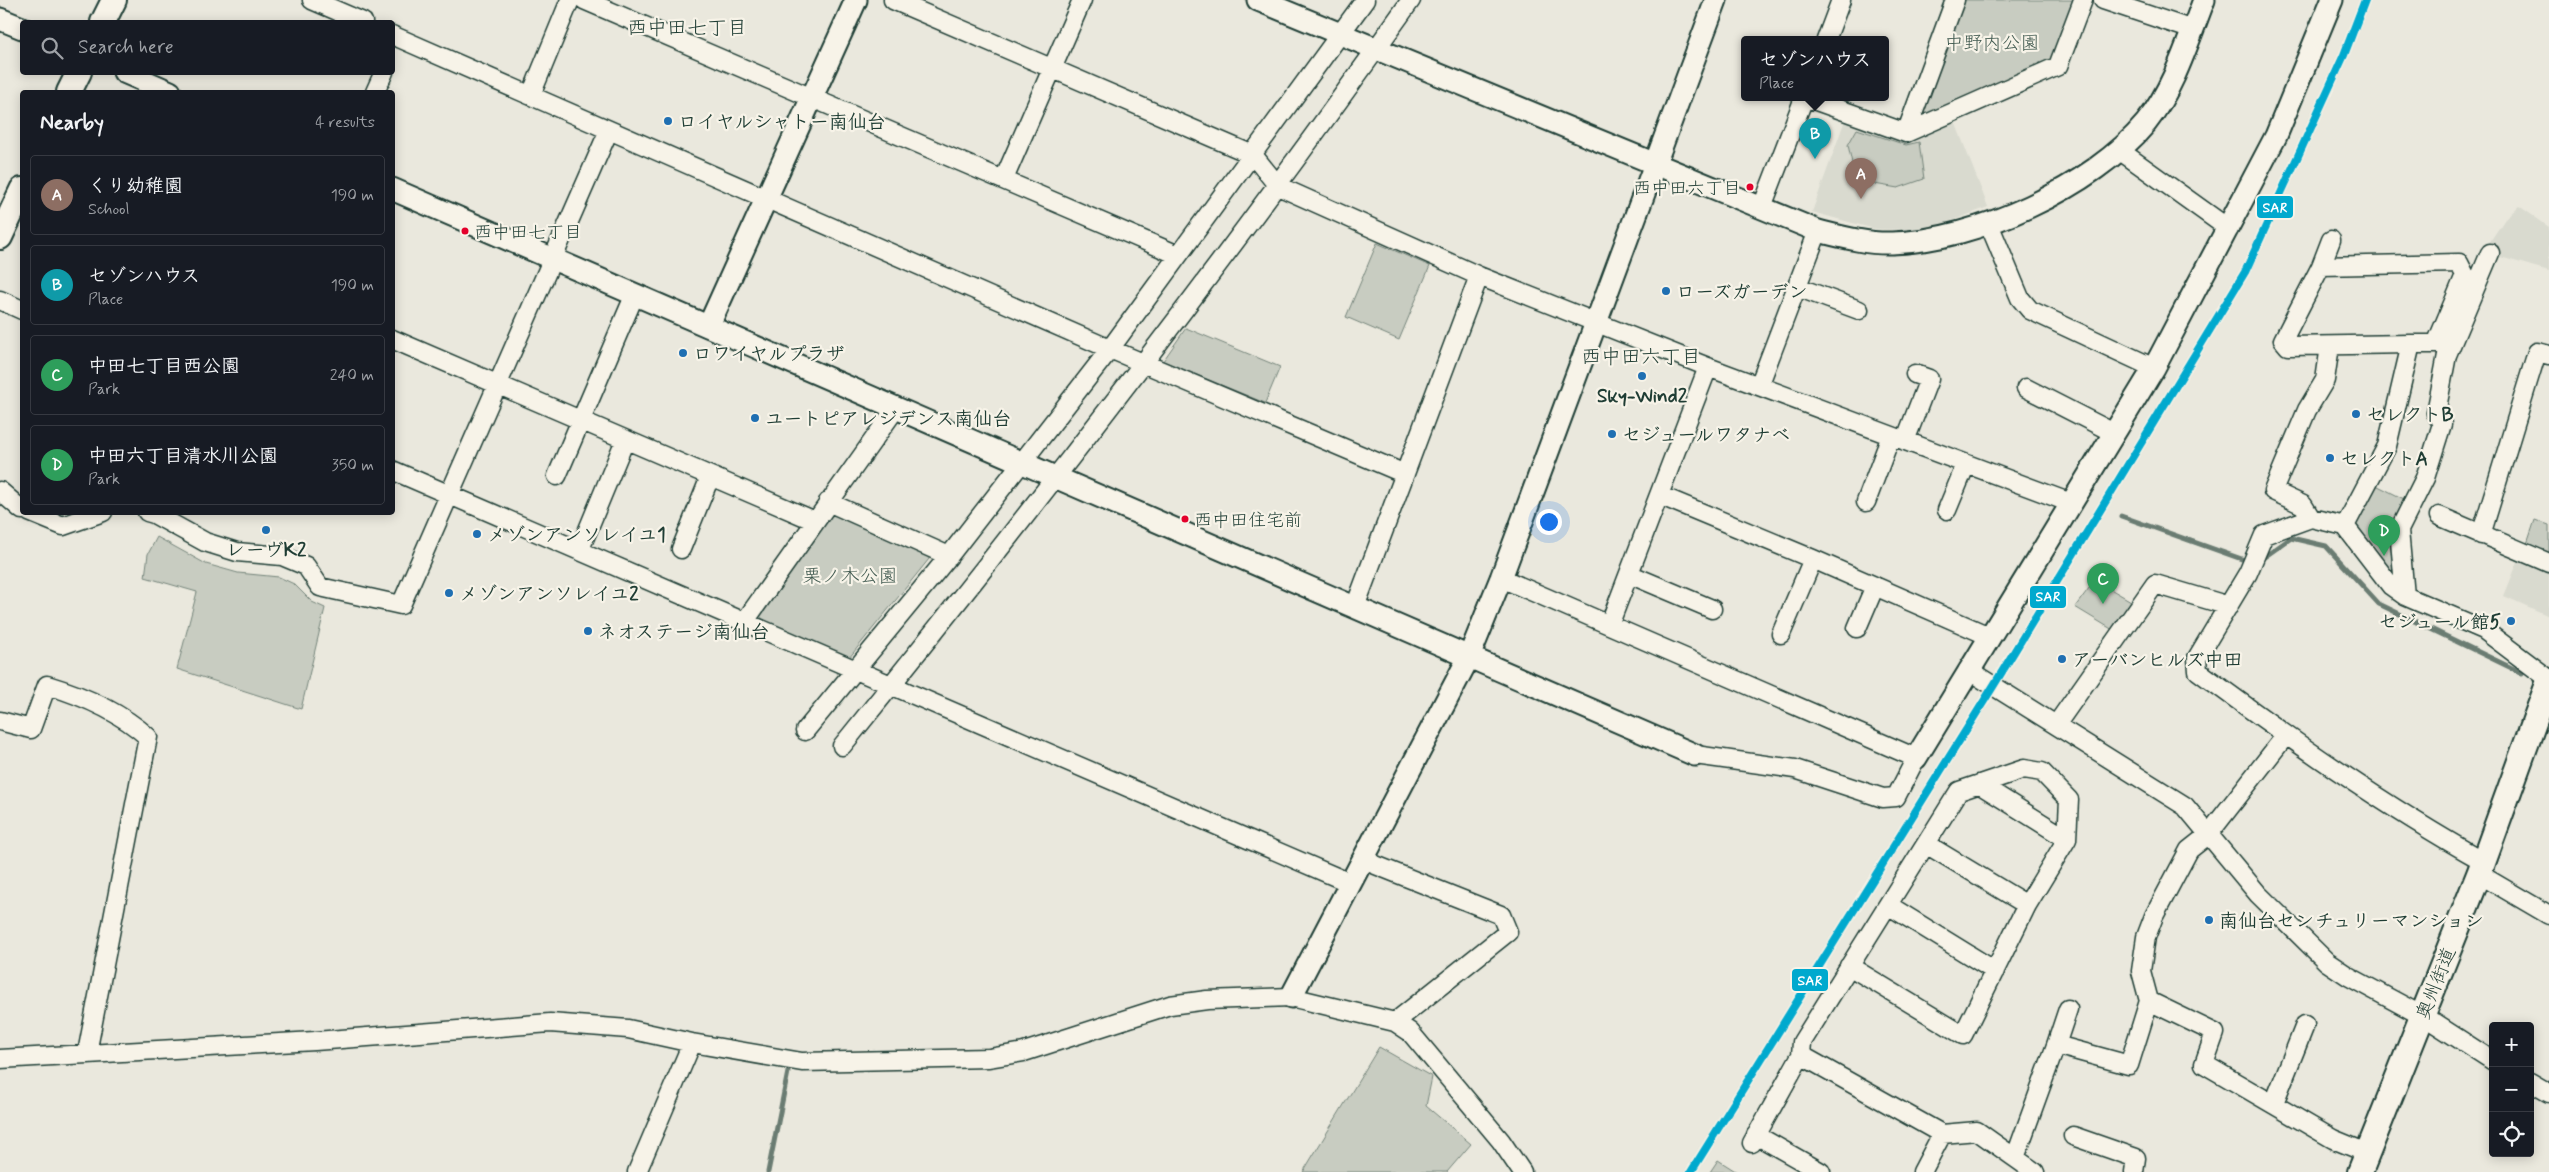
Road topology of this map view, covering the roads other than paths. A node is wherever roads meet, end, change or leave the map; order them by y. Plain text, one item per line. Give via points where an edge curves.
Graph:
1 (114, 0) edge
2 (314, 0) edge
3 (570, 0) edge
4 (584, 0) edge
5 (856, 0) edge
6 (893, 0) edge
7 (1082, 0) edge
8 (1258, 0) edge
9 (1365, 0) edge
10 (1411, 0) edge
11 (1716, 0) edge
12 (1841, 0) edge
13 (1955, 0) edge
14 (2083, 0) edge
15 (2104, 0) edge
16 (2204, 0) edge
17 (2332, 0) edge
18 (613, 6) edge
19 (0, 19) edge
20 (104, 20) edge
21 (359, 20) edge
22 (20, 27) edge
23 (2192, 30) junction
24 (1340, 34) junction
25 (1828, 36) edge
26 (395, 42) edge
27 (1376, 50) junction
28 (1051, 69) junction
29 (78, 75) edge
30 (131, 75) edge
31 (383, 75) edge
32 (70, 90) edge
33 (165, 90) edge
34 (376, 90) edge
35 (531, 95) junction
36 (811, 98) junction
37 (1803, 101) edge
38 (1816, 101) edge
39 (609, 130) junction
40 (1906, 133) junction
41 (2118, 150) junction
42 (1253, 155) junction
43 (1656, 163) junction
44 (1004, 179) junction
45 (1278, 186) junction
46 (395, 190) edge
47 (20, 194) edge
48 (766, 198) junction
49 (1762, 208) junction
50 (1989, 224) junction
51 (2229, 229) junction
52 (1818, 231) junction
53 (0, 237) edge
54 (2331, 240) dead end
55 (2490, 253) dead end
56 (1178, 256) junction
57 (554, 259) junction
58 (2321, 266) junction
59 (1479, 276) junction
60 (1796, 287) junction
61 (635, 294) junction
62 (0, 300) edge
63 (20, 309) edge
64 (1859, 310) dead end
65 (1594, 323) junction
66 (709, 325) junction
67 (395, 340) edge
68 (2411, 344) junction
69 (2330, 346) junction
70 (1110, 349) junction
71 (2549, 356) edge
72 (1143, 363) junction
73 (1708, 367) junction
74 (2154, 368) junction
75 (1914, 374) dead end
76 (498, 384) junction
77 (1759, 386) junction
78 (2026, 388) dead end
79 (896, 408) junction
80 (581, 421) junction
81 (2114, 433) junction
82 (1898, 438) junction
83 (625, 440) junction
84 (1022, 462) junction
85 (1966, 464) junction
86 (395, 471) edge
87 (1404, 474) junction
88 (557, 476) dead end
89 (710, 477) junction
90 (1056, 477) junction
91 (0, 491) edge
92 (448, 494) junction
93 (1659, 495) junction
94 (828, 502) junction
95 (1866, 502) dead end
96 (2071, 503) junction
97 (20, 508) edge
98 (1947, 510) dead end
99 (36, 515) edge
100 (156, 515) edge
101 (2439, 516) dead end
102 (80, 517) edge
103 (2310, 518) junction
104 (815, 521) junction
105 (2346, 526) junction
106 (2481, 534) junction
107 (681, 548) dead end
108 (580, 549) junction
109 (949, 556) junction
110 (1813, 559) junction
111 (2549, 564) edge
112 (1629, 574) junction
113 (1501, 578) junction
114 (1875, 586) junction
115 (2405, 596) junction
116 (2229, 606) junction
117 (1355, 607) junction
118 (1712, 610) dead end
119 (744, 621) junction
120 (1610, 623) junction
121 (1857, 628) dead end
122 (1781, 634) dead end
123 (1989, 636) junction
124 (1469, 657) junction
125 (856, 670) junction
126 (1968, 670) junction
127 (2549, 680) edge
128 (891, 684) junction
129 (0, 721) edge
130 (2056, 724) junction
131 (805, 731) dead end
132 (2286, 735) junction
133 (842, 746) dead end
134 (1695, 755) joint
135 (1916, 758) junction
136 (1979, 784) junction
137 (2208, 835) junction
138 (2067, 838) junction
139 (1926, 844) junction
140 (1363, 860) junction
141 (2481, 867) junction
142 (1350, 883) junction
143 (1888, 905) junction
144 (2027, 905) junction
145 (2549, 915) edge
146 (1849, 966) junction
147 (1995, 971) junction
148 (1291, 997) junction
149 (2149, 1001) junction
150 (2068, 1009) dead end
151 (2422, 1016) junction
152 (1395, 1022) junction
153 (2305, 1026) dead end
154 (692, 1044) junction
155 (2056, 1045) junction
156 (87, 1053) junction
157 (1801, 1056) junction
158 (2489, 1058) edge
159 (0, 1059) edge
160 (2534, 1084) edge
161 (2549, 1093) edge
162 (2274, 1103) junction
163 (1942, 1134) junction
164 (2073, 1136) dead end
165 (2015, 1158) junction
166 (2363, 1166) edge
167 (637, 1172) edge
168 (1522, 1172) edge
169 (1821, 1172) edge
170 (1922, 1172) edge
171 (2035, 1172) edge
172 (2134, 1172) edge

1 - 20 main road
2 - 21 street
3 - 35 street
4 - 18 street
5 - 36 street
6 - 28 street
7 - 28 street
8 - 24 street
9 - 24 street
10 - 27 street
11 - 43 street
12 - 25 street
13 - 40 street
14 - 40 street via 2058,66
15 - 23 street
16 - 23 street
17 - 51 street via 2276,136
18 - 36 street
19 - 22 street
23 - 41 street via 2170,84 2146,122
24 - 27 street
24 - 42 street
26 - 35 street
27 - 43 street
27 - 45 street
28 - 42 street
28 - 44 street
29 - 32 main road
30 - 33 street
31 - 34 street
35 - 39 street
36 - 44 street
36 - 48 street
37 - 49 street
38 - 40 street
39 - 48 street
39 - 57 street
41 - 50 street via 2088,176
41 - 51 street
42 - 45 street
42 - 56 street
43 - 49 street
43 - 65 street
44 - 56 street
45 - 59 street
45 - 72 street
46 - 57 street
47 - 53 main road
48 - 66 street
48 - 70 street
49 - 52 street
50 - 52 street via 1944,238 1892,243
50 - 74 street via 2020,298 2030,310
51 - 74 street
52 - 60 street
54 - 58 street
55 - 115 street via 2447,355 2436,413 2442,424 2424,478 2399,530
56 - 70 street
57 - 61 street
57 - 76 street
58 - 68 street via 2459,263 2465,274 2436,344
58 - 69 street via 2283,340 2288,346
59 - 65 street
59 - 87 street
60 - 64 street
60 - 77 street
61 - 66 street
61 - 80 street
62 - 63 street
65 - 73 street
65 - 113 street
66 - 79 street
67 - 76 street
68 - 69 street
68 - 105 street via 2387,446
69 - 103 street via 2325,380 2306,410 2273,491 2303,505
70 - 72 street
70 - 84 street
71 - 106 street via 2537,352
72 - 87 street
72 - 90 street
73 - 77 street
73 - 93 street
74 - 81 street
75 - 82 street via 1929,379
76 - 80 street
76 - 92 street
77 - 82 street
78 - 81 street
79 - 84 street
79 - 94 street
80 - 83 street
80 - 88 street
81 - 96 street
82 - 85 street
82 - 95 street
83 - 89 street
83 - 108 street
84 - 90 street
84 - 109 street
85 - 96 street
85 - 98 street
86 - 92 street
87 - 117 street
89 - 104 street
89 - 107 street
90 - 117 street
90 - 128 street
91 - 97 street
92 - 100 street via 401,605 320,588 306,566 282,556 237,552 206,542
92 - 108 street
93 - 110 street
93 - 112 street
94 - 104 street
94 - 109 street
96 - 123 street
99 - 102 street via 63,526
101 - 106 street
103 - 105 street
103 - 116 street via 2264,535
104 - 119 street
105 - 115 street via 2391,586
106 - 111 street
108 - 119 street
109 - 125 street
110 - 114 street
110 - 122 street
112 - 118 street
112 - 120 street
113 - 120 street
113 - 124 street
114 - 121 street
114 - 123 street
115 - 127 street via 2484,630
116 - 130 street via 2155,584
116 - 132 street via 2197,658 2198,671
117 - 124 street
119 - 125 street
120 - 135 street
123 - 126 street
124 - 134 street
124 - 140 street
125 - 128 street
125 - 131 street
126 - 130 street
126 - 135 street
127 - 141 main road, 奥州街道
128 - 133 street
128 - 142 street
129 - 156 street via 32,729 48,685 78,695 121,716 148,736
130 - 137 street via 2185,806
132 - 137 street
132 - 141 street
134 - 135 street via 1796,769 1883,798 1896,797
136 - 138 street
136 - 138 street via 2024,769 2042,772 2069,800
136 - 139 street via 1959,791
137 - 149 street via 2189,850 2146,937 2141,971
137 - 151 street via 2258,894 2327,962
138 - 144 street
139 - 143 street
139 - 144 street
140 - 142 street
140 - 152 street via 1501,915 1508,932
141 - 145 street
141 - 151 main road, 奥州街道
142 - 148 street
143 - 146 street
143 - 147 street
144 - 147 street
146 - 147 street via 1963,1034
146 - 157 street via 1802,1042
148 - 152 street
148 - 154 street via 1207,1000 1170,1005 1024,1052 989,1058 802,1062
149 - 155 street via 2129,1065
149 - 162 street via 2215,1033 2204,1064
150 - 155 street
151 - 158 street
151 - 166 main road, 奥州街道
152 - 168 street via 1416,1039 1501,1140
153 - 162 street
154 - 156 street via 628,1028 550,1022 315,1041
154 - 167 street
155 - 165 street
156 - 159 street
157 - 163 street
157 - 169 street via 1754,1139
160 - 161 street
162 - 166 street via 2333,1139
163 - 165 street via 1977,1131
163 - 170 street
164 - 172 street via 2136,1158
165 - 171 street

